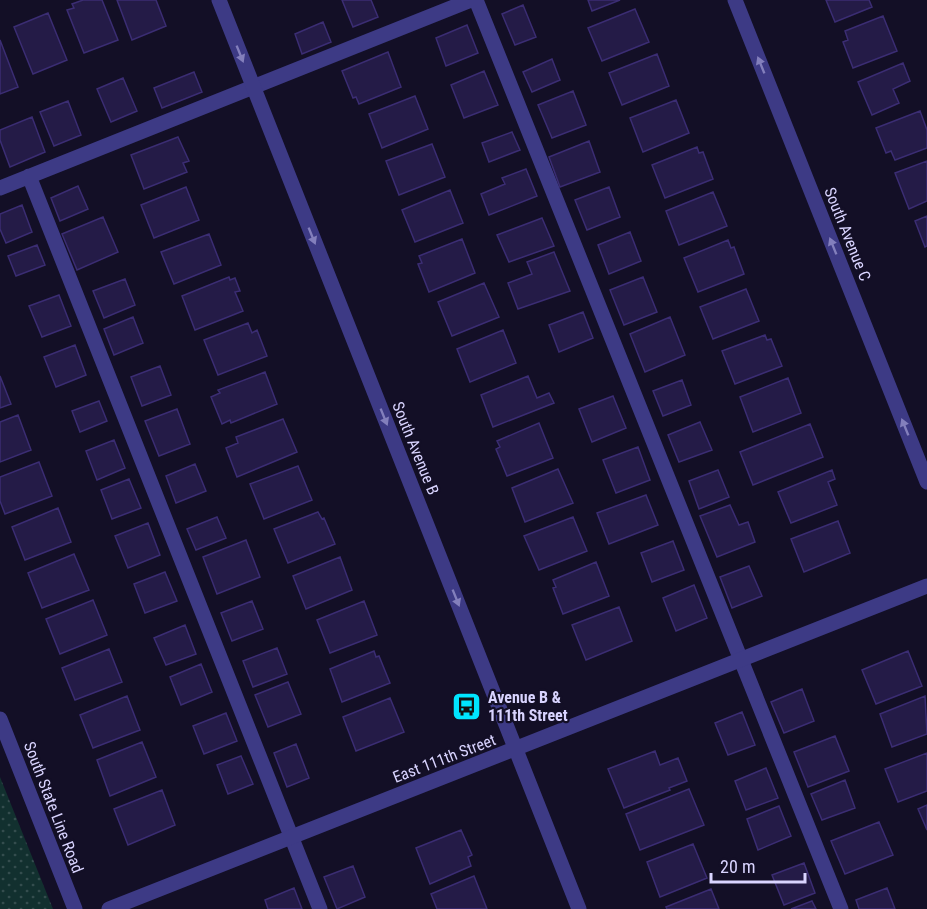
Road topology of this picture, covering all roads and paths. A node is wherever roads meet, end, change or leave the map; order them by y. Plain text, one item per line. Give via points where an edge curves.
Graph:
1 (219, 0) edge
2 (471, 0) edge
3 (476, 0) edge
4 (735, 0) edge
5 (253, 87) junction
6 (29, 176) junction
7 (0, 188) edge
8 (927, 482) edge
9 (927, 586) edge
10 (742, 660) junction
11 (0, 719) edge
12 (516, 749) junction
13 (292, 837) junction
14 (75, 909) edge
15 (109, 909) edge
16 (320, 909) edge
17 (579, 909) edge
18 (841, 909) edge

1 -> 5 street, South Avenue B
2 - 5 street
3 - 10 street
8 -> 4 street, South Avenue C
5 - 6 street
5 -> 12 street, South Avenue B
6 - 7 street
6 - 13 street
9 - 10 street, East 111th Street
10 - 12 street, East 111th Street
10 - 18 street
11 - 14 street, South State Line Road
12 - 13 street, East 111th Street
12 - 17 street, South Avenue B
13 - 15 street, East 111th Street
13 - 16 street

